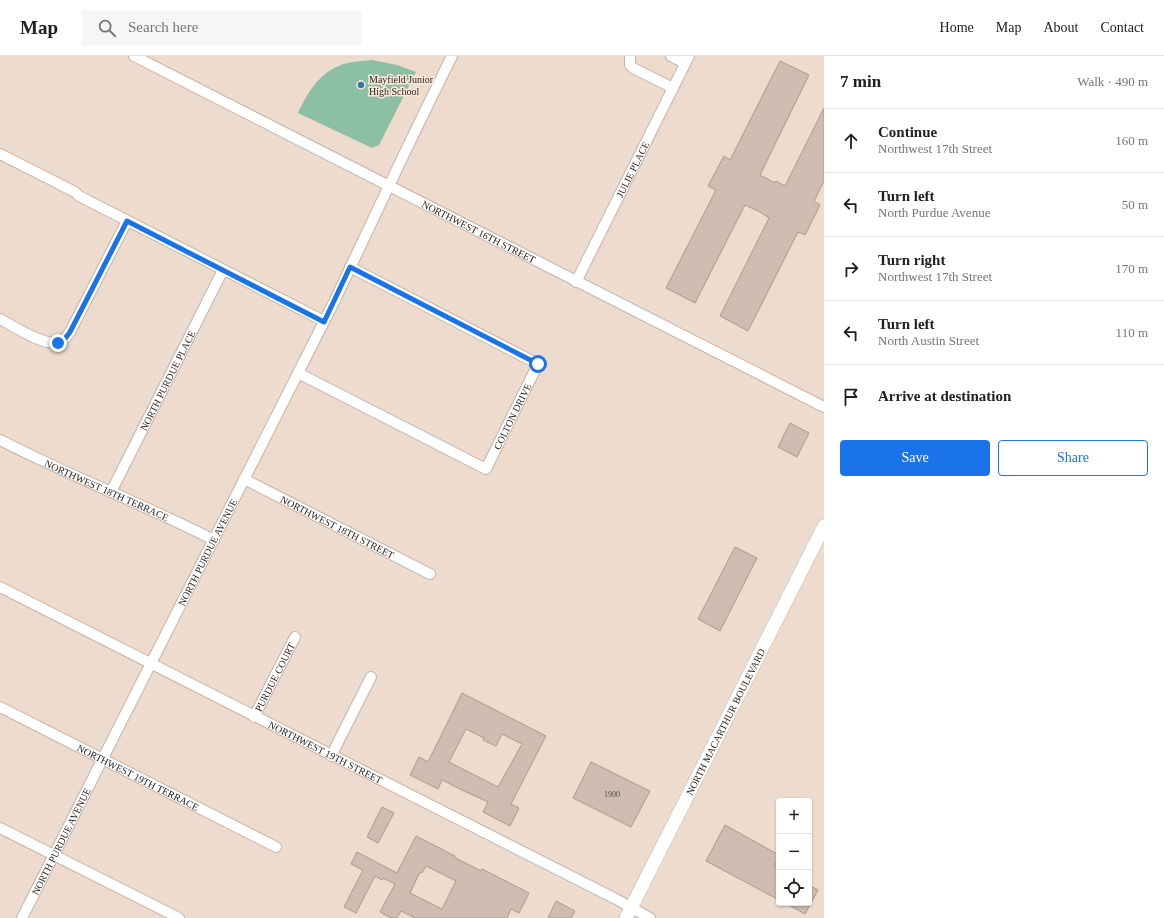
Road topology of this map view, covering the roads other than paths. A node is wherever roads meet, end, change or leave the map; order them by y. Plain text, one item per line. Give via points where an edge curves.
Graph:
1 (134, 56) edge
2 (452, 56) edge
3 (630, 56) edge
4 (671, 56) edge
5 (687, 59) edge
6 (673, 88) junction
7 (0, 154) edge
8 (389, 186) junction
9 (127, 221) junction
10 (350, 267) junction
11 (223, 270) junction
12 (576, 282) junction
13 (0, 319) edge
14 (324, 322) junction
15 (298, 373) junction
16 (824, 408) edge
17 (0, 440) edge
18 (244, 479) junction
19 (111, 492) junction
20 (824, 526) edge
21 (214, 540) junction
22 (430, 574) dead end
23 (0, 588) edge
24 (295, 637) dead end
25 (151, 664) junction
26 (371, 677) dead end
27 (0, 707) edge
28 (254, 717) junction
29 (331, 756) junction
30 (102, 759) junction
31 (0, 828) edge
32 (276, 847) dead end
33 (54, 856) junction
34 (629, 913) edge
35 (22, 918) edge
36 (179, 918) edge
37 (650, 918) edge

1 - 8 street, NORTHWEST 16TH STREET
2 - 8 street, NORTH PURDUE AVENUE
3 - 6 street via 630,65 633,68
4 - 5 street
5 - 6 street, JULIE PLACE
6 - 12 street, JULIE PLACE
7 - 9 street
8 - 10 street, NORTH PURDUE AVENUE
8 - 12 street, NORTHWEST 16TH STREET
9 - 11 street
9 - 13 street via 64,340 58,343 46,342
10 - 14 street, NORTH PURDUE AVENUE
10 - 15 street, COLTON DRIVE via 538,364 486,469
11 - 14 street
11 - 19 street, NORTH PURDUE PLACE
12 - 16 street, NORTHWEST 16TH STREET
14 - 15 street, NORTH PURDUE AVENUE
15 - 18 street, NORTH PURDUE AVENUE
17 - 19 street, NORTHWEST 18TH TERRACE
18 - 21 street, NORTH PURDUE AVENUE
18 - 22 street, NORTHWEST 18TH STREET
19 - 21 street, NORTHWEST 18TH TERRACE
20 - 34 main road, NORTH MACARTHUR BOULEVARD
21 - 25 street, NORTH PURDUE AVENUE
23 - 25 street, NORTHWEST 19TH STREET
24 - 28 street, PURDUE COURT
25 - 28 street, NORTHWEST 19TH STREET
25 - 30 street, NORTH PURDUE AVENUE
26 - 29 street
27 - 30 street, NORTHWEST 19TH TERRACE
28 - 29 street, NORTHWEST 19TH STREET
29 - 34 street, NORTHWEST 19TH STREET
30 - 32 street, NORTHWEST 19TH TERRACE
30 - 33 street, NORTH PURDUE AVENUE
31 - 33 street
33 - 35 street, NORTH PURDUE AVENUE
33 - 36 street
34 - 37 street, NORTHWEST 19TH STREET

